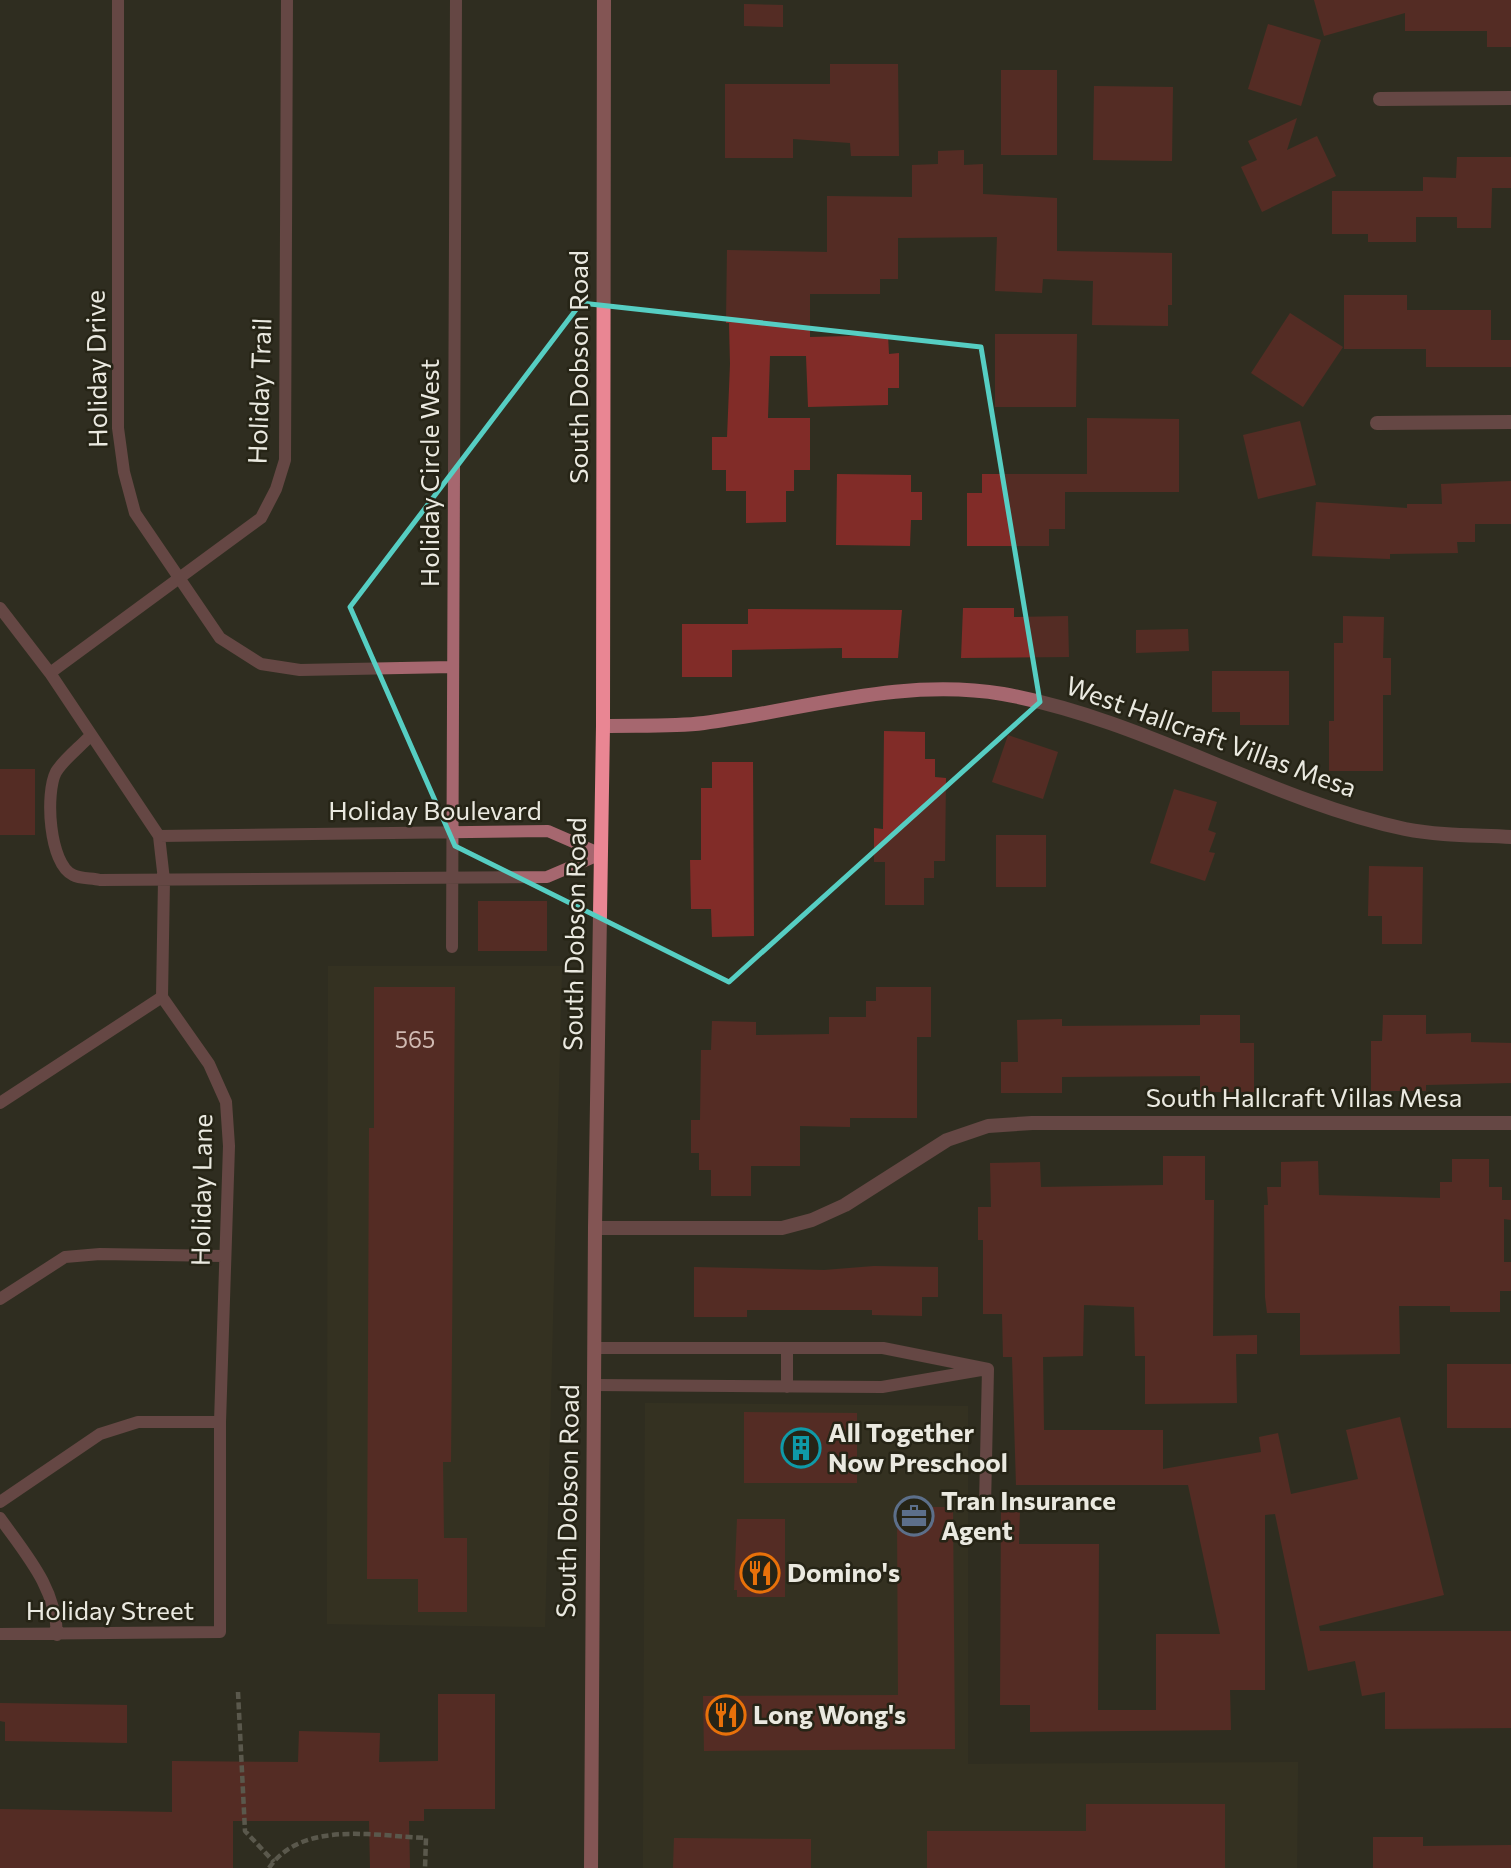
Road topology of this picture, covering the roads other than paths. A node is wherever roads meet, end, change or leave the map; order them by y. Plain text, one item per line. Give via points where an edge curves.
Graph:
1 (118, 0) edge
2 (287, 0) edge
3 (456, 0) edge
4 (604, 0) edge
5 (1380, 99) dead end
6 (1511, 99) edge
7 (1511, 422) edge
8 (1377, 423) dead end
9 (179, 580) junction
10 (0, 608) edge
11 (452, 667) junction
12 (50, 673) junction
13 (603, 726) junction
14 (90, 736) junction
15 (453, 832) junction
16 (159, 836) junction
17 (1511, 837) edge
18 (601, 854) junction
19 (452, 878) junction
20 (164, 880) junction
21 (452, 947) dead end
22 (162, 997) junction
23 (0, 1103) edge
24 (1511, 1123) edge
25 (595, 1228) junction
26 (223, 1256) junction
27 (0, 1299) edge
28 (594, 1348) junction
29 (787, 1349) junction
30 (988, 1369) junction
31 (594, 1385) junction
32 (787, 1387) junction
33 (220, 1422) junction
34 (0, 1502) edge
35 (985, 1505) dead end
36 (0, 1518) edge
37 (220, 1632) joint
38 (0, 1634) edge
39 (57, 1635) junction
40 (592, 1868) edge

1 - 9 lane, Holiday Drive via 118,428 135,513
2 - 9 lane, Holiday Trail via 285,460 261,518
3 - 11 lane, Holiday Circle West
4 - 13 main road, South Dobson Road
5 - 6 street
7 - 8 street
9 - 11 lane, Holiday Drive via 220,638 261,664 300,670
9 - 12 lane, Holiday Trail
10 - 12 lane
11 - 15 lane, Holiday Circle West
12 - 14 lane
13 - 17 street, West Hallcraft Villas Mesa via 700,723 842,697 938,688 1002,694 1083,713 1373,820 1446,836
13 - 18 main road, South Dobson Road
14 - 16 lane
14 - 20 lane via 52,783 52,846 59,862 73,875 100,880
15 - 16 lane, Holiday Boulevard
15 - 18 lane, Holiday Boulevard via 548,831
15 - 19 lane, Holiday Circle West
16 - 20 lane
18 - 19 lane via 547,877
18 - 25 main road, South Dobson Road
19 - 20 lane
19 - 21 lane, Holiday Circle West
20 - 22 lane
22 - 23 lane
22 - 26 lane, Holiday Lane via 209,1064 226,1102 229,1146
24 - 25 street, South Hallcraft Villas Mesa via 988,1126 947,1140 845,1205 782,1228
25 - 28 main road, South Dobson Road
26 - 27 lane via 65,1257
26 - 33 lane, Holiday Lane
28 - 29 lane
28 - 31 main road, South Dobson Road
29 - 30 lane via 883,1348
29 - 32 lane
30 - 32 lane via 882,1387
30 - 35 lane
31 - 32 lane
31 - 40 main road, South Dobson Road
33 - 34 lane via 138,1422 100,1434
33 - 37 lane, Holiday Lane
36 - 39 lane via 48,1590 56,1610
37 - 39 lane, Holiday Street
38 - 39 lane, Holiday Street

